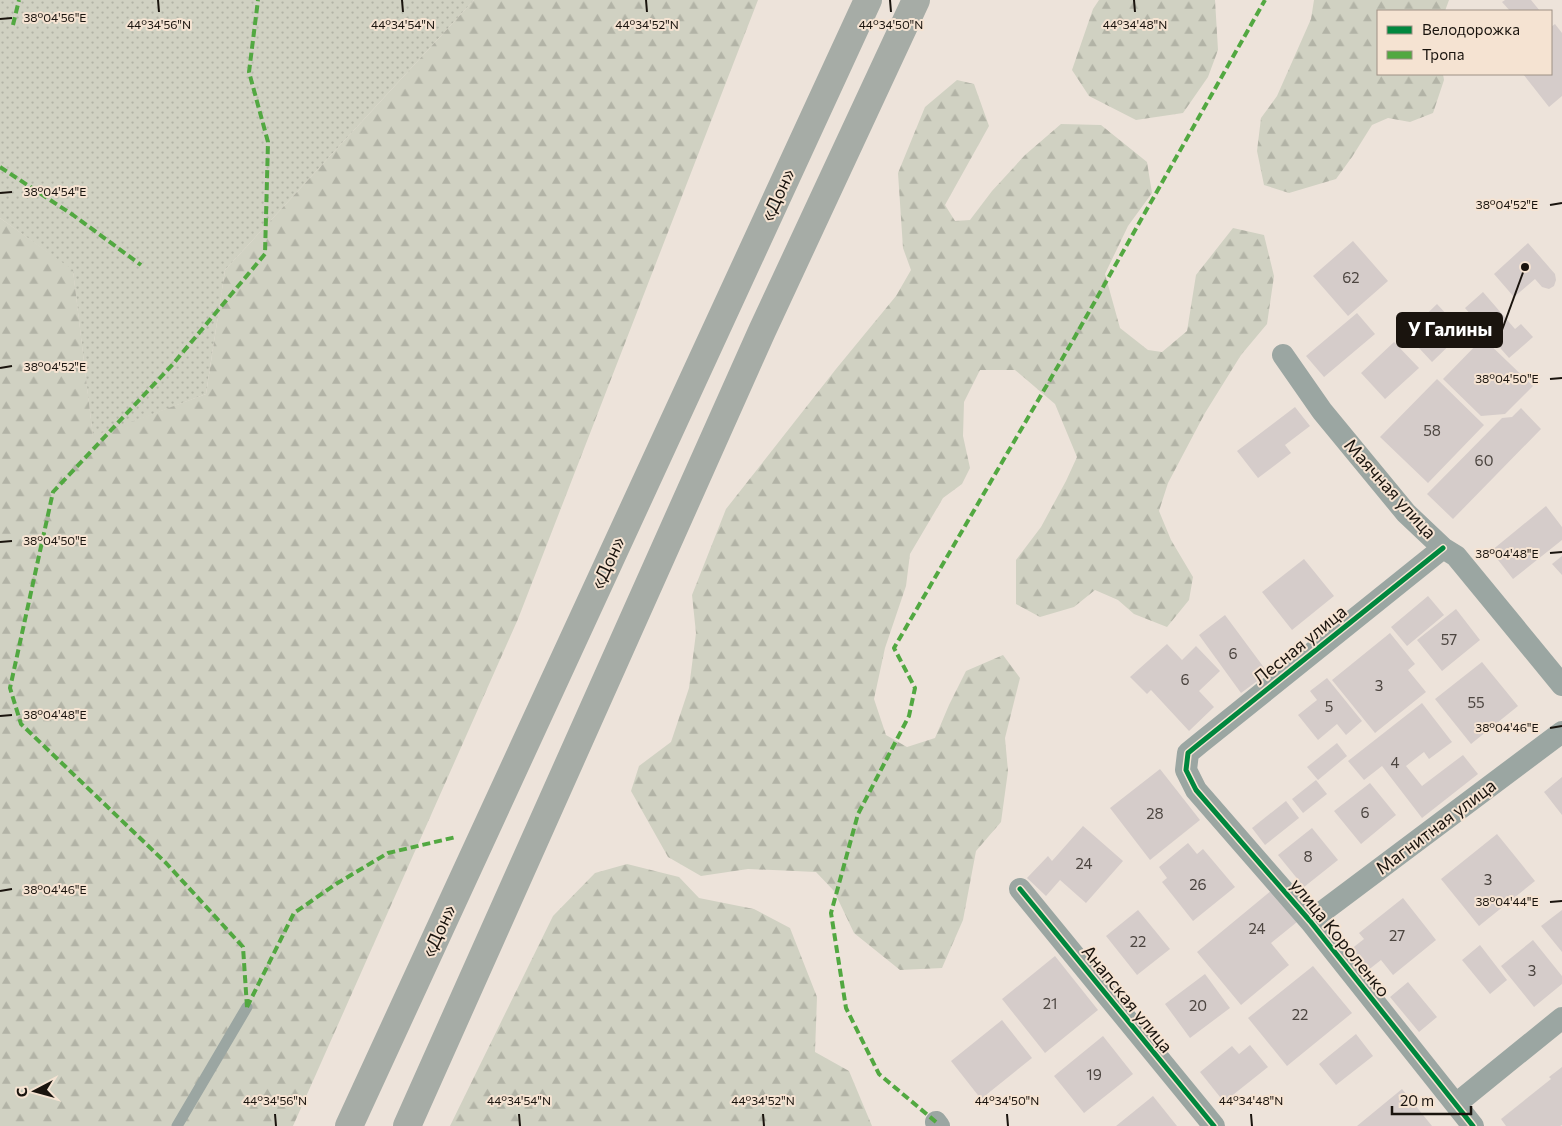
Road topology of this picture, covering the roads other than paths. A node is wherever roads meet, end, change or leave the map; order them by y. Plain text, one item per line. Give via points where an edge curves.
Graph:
1 (868, 0) edge
2 (916, 0) edge
3 (1283, 355) dead end
4 (1443, 548) junction
5 (1562, 685) edge
6 (1562, 732) edge
7 (1186, 770) joint
8 (1020, 889) dead end
9 (1310, 921) junction
10 (247, 1007) dead end
11 (1562, 1018) edge
12 (1456, 1104) junction
13 (177, 1126) edge
14 (349, 1126) edge
15 (407, 1126) edge
16 (1214, 1126) edge
17 (1473, 1126) edge

1 - 14 highway, «Дон»
2 - 15 highway via 762,331
3 - 4 street, Маячная улица via 1322,411 1401,506
4 - 5 street, Маячная улица via 1456,556
4 - 7 street, Лесная улица via 1188,753
6 - 9 street, Магнитная улица
7 - 9 street, улица Короленко via 1196,790
8 - 16 street, Анапская улица
9 - 12 street, улица Короленко
10 - 13 lane
11 - 12 street
12 - 17 street, улица Короленко

